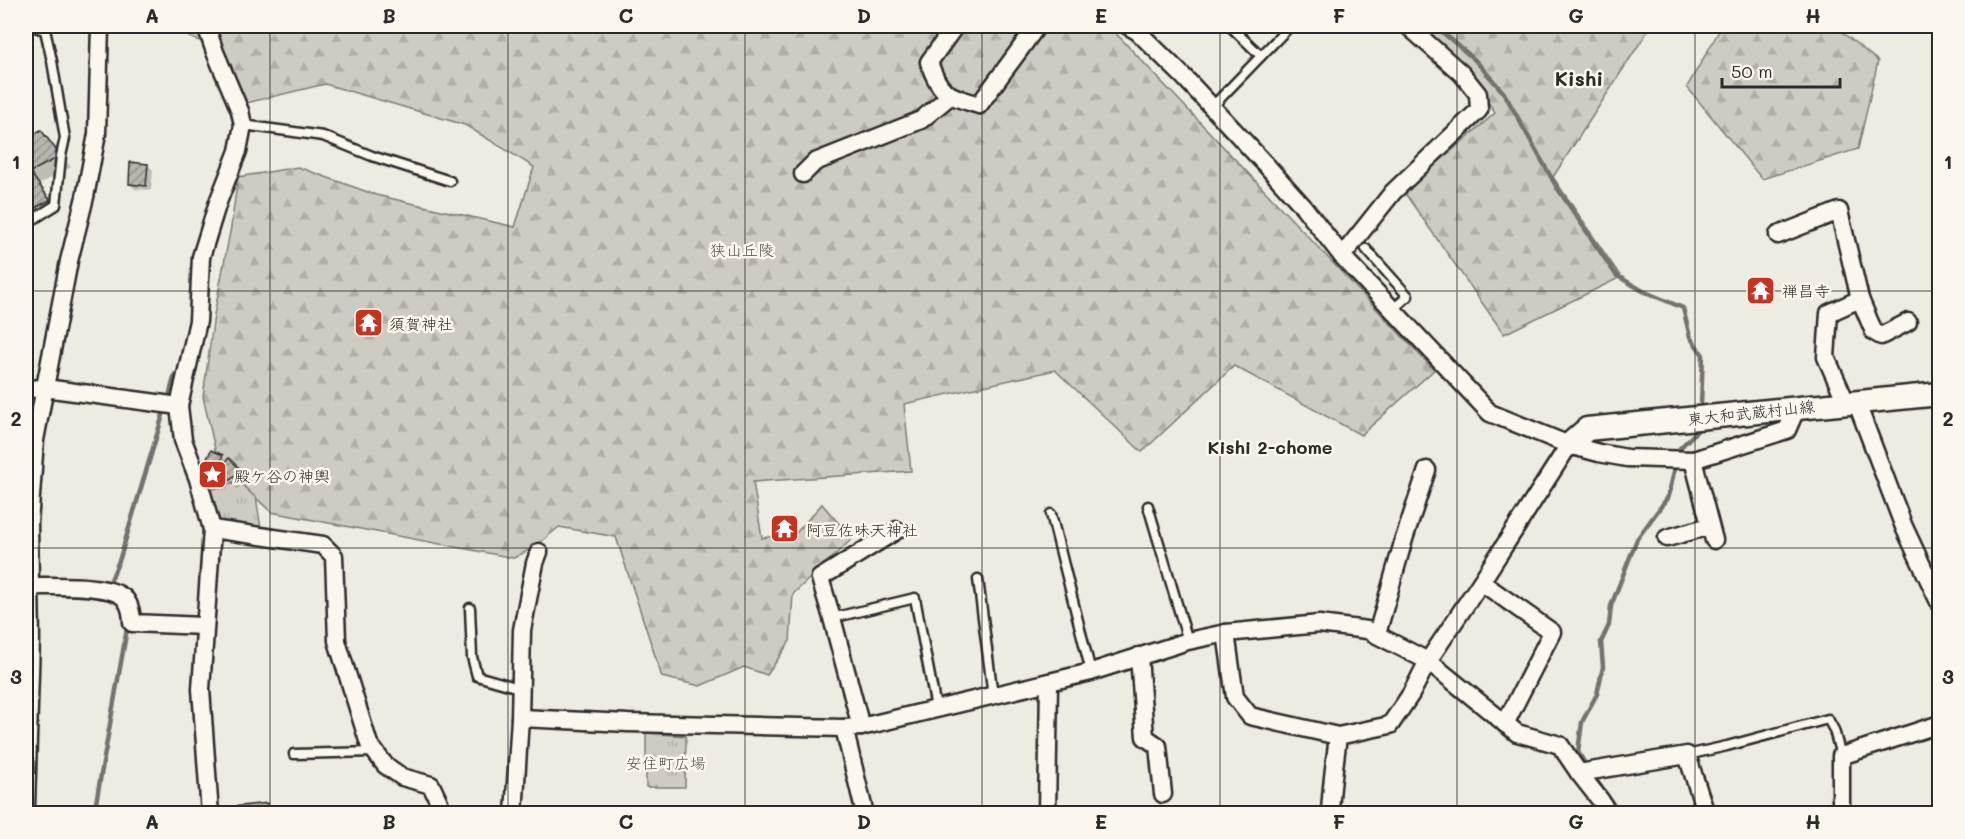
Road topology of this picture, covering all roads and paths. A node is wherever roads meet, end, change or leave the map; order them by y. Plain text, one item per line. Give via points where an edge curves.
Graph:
1 (31, 26) edge
2 (100, 26) edge
3 (206, 26) edge
4 (955, 26) edge
5 (1037, 26) edge
6 (1128, 26) edge
7 (1230, 26) edge
8 (1290, 26) edge
9 (1408, 26) edge
10 (1262, 56) junction
11 (950, 96) junction
12 (1211, 108) junction
13 (243, 125) junction
14 (803, 174) dead end
15 (450, 181) dead end
16 (26, 224) edge
17 (1778, 235) dead end
18 (1366, 249) dead end
19 (1342, 256) junction
20 (1860, 299) junction
21 (1392, 310) junction
22 (1908, 322) dead end
23 (45, 388) junction
24 (26, 390) edge
25 (1940, 394) edge
26 (1851, 402) junction
27 (179, 406) junction
28 (1797, 407) junction
29 (1569, 445) junction
30 (1682, 460) junction
31 (1427, 470) dead end
32 (1148, 506) dead end
33 (1051, 513) dead end
34 (212, 529) junction
35 (897, 530) dead end
36 (1667, 538) dead end
37 (539, 552) dead end
38 (978, 579) dead end
39 (1480, 582) junction
40 (28, 586) edge
41 (1940, 604) edge
42 (470, 608) dead end
43 (832, 618) junction
44 (204, 626) junction
45 (1226, 633) junction
46 (1377, 634) junction
47 (1188, 641) junction
48 (1139, 656) junction
49 (1428, 661) junction
50 (1090, 672) junction
51 (1049, 682) junction
52 (519, 688) junction
53 (993, 696) junction
54 (936, 708) junction
55 (520, 718) junction
56 (1505, 724) junction
57 (1940, 724) edge
58 (853, 728) junction
59 (1338, 736) junction
60 (375, 752) junction
61 (294, 754) dead end
62 (1687, 755) junction
63 (1841, 756) junction
64 (1587, 772) junction
65 (1163, 794) dead end
66 (26, 805) edge
67 (32, 813) edge
68 (210, 813) edge
69 (439, 813) edge
70 (514, 813) edge
71 (865, 813) edge
72 (1047, 813) edge
73 (1330, 813) edge
74 (1608, 813) edge
75 (1706, 813) edge
76 (1841, 813) edge

1 - 16 lane via 45,30 65,138 56,205
2 - 23 street via 97,134
3 - 13 street
4 - 11 street via 929,62 937,84
5 - 11 street via 979,105
6 - 12 street
7 - 10 lane
8 - 10 lane
9 - 19 street via 1462,74 1478,94 1479,110 1393,192
10 - 12 lane
11 - 14 street via 921,120 815,162
12 - 19 street via 1302,205
13 - 15 lane via 323,136
13 - 27 street via 238,151 201,257 198,321
17 - 20 street via 1839,210
18 - 21 lane via 1408,296
19 - 21 street
20 - 22 street via 1874,332 1881,336
20 - 26 street via 1829,313 1826,357
21 - 29 street via 1490,413
23 - 24 street
23 - 27 street
23 - 40 street via 35,440
25 - 26 street, 東大和武蔵村山線
26 - 28 street, 東大和武蔵村山線
26 - 41 street
27 - 34 street via 183,440
28 - 29 street, 東大和武蔵村山線 via 1587,429
28 - 30 street via 1787,430
29 - 30 street via 1627,458
29 - 39 street
30 - 36 street via 1712,533
31 - 46 street
32 - 47 lane
33 - 50 lane
34 - 44 street
34 - 60 street via 323,545 334,556 337,640 369,744
35 - 43 street via 820,578
37 - 52 street via 522,630
38 - 53 lane
39 - 49 street
39 - 56 street via 1552,632
40 - 44 street via 104,588 125,598 132,623
40 - 66 street via 31,682
42 - 52 lane via 472,657 477,676
43 - 54 lane via 915,598
43 - 58 street
44 - 68 street via 201,689
45 - 46 street via 1319,624
45 - 47 street
45 - 59 street via 1234,697 1250,716
46 - 49 street
47 - 48 street
48 - 50 street
48 - 65 street via 1145,737 1158,746
49 - 56 street
49 - 59 street via 1390,725
50 - 51 street
51 - 53 street
51 - 72 street
52 - 55 street
53 - 54 street
54 - 58 street
55 - 58 street
55 - 70 street
56 - 64 street via 1517,733 1560,745
57 - 63 street
58 - 71 street
59 - 73 street
60 - 61 lane
60 - 69 street via 402,777 431,785 439,802
62 - 63 lane via 1828,719
62 - 64 street
62 - 75 street
63 - 76 street
64 - 74 street
66 - 67 street

